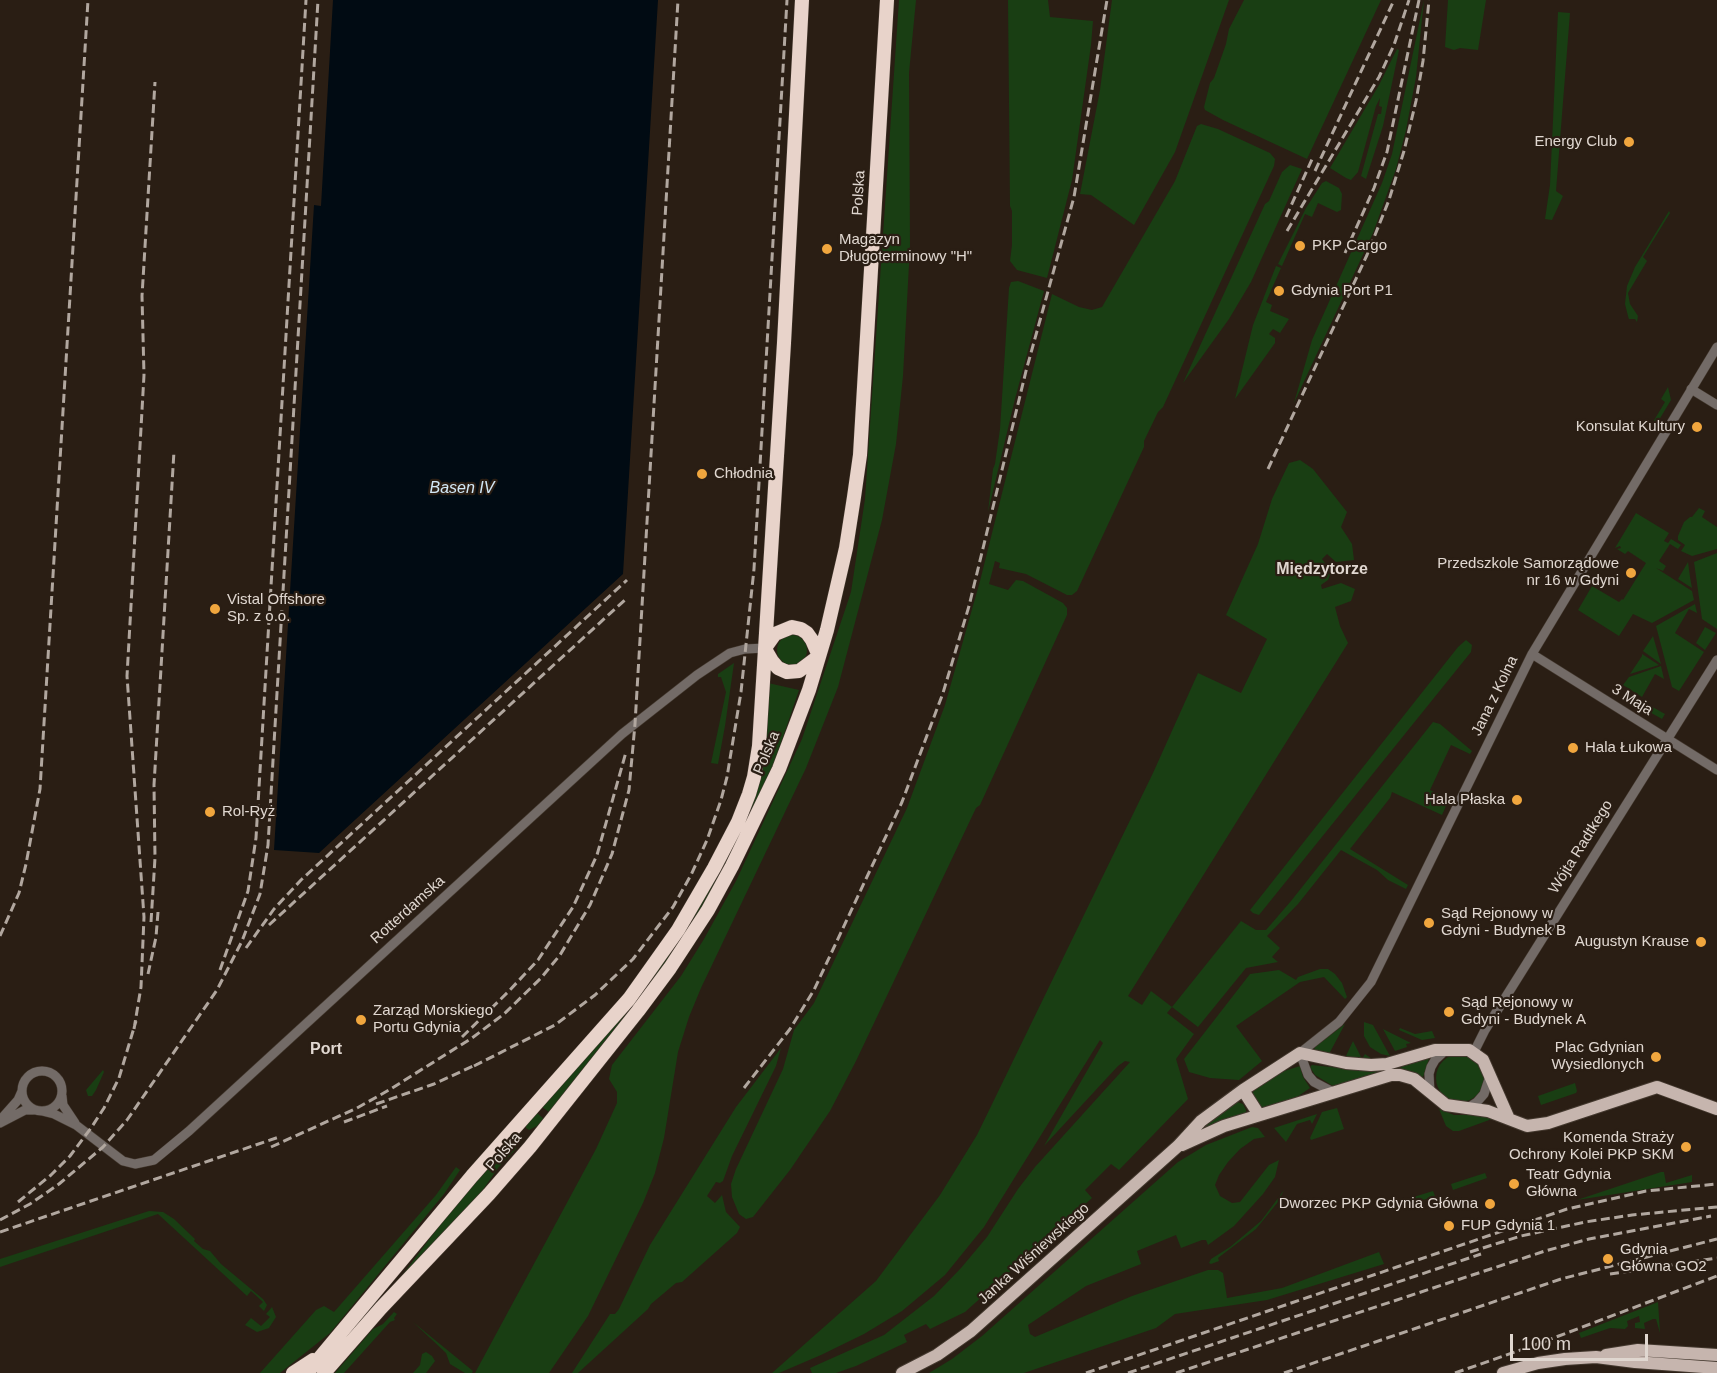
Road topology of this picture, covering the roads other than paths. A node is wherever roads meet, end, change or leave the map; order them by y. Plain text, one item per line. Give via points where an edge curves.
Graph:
1 (802, 0) edge
2 (886, 0) edge
3 (1717, 347) edge
4 (1691, 389) junction
5 (1717, 405) edge
6 (765, 648) junction
7 (1532, 654) junction
8 (819, 656) junction
9 (1717, 660) edge
10 (1667, 739) junction
11 (1717, 770) edge
12 (1448, 1049) junction
13 (1474, 1052) junction
14 (1300, 1053) junction
15 (1491, 1075) junction
16 (1243, 1090) junction
17 (22, 1091) junction
18 (1333, 1092) junction
19 (1430, 1092) junction
20 (61, 1095) junction
21 (1466, 1108) junction
22 (1717, 1109) edge
23 (38, 1111) junction
24 (1259, 1115) junction
25 (1509, 1119) junction
26 (0, 1121) edge
27 (76, 1125) junction
28 (1178, 1146) junction
29 (323, 1354) junction
30 (1717, 1355) edge
31 (1596, 1357) junction
32 (1717, 1368) edge
33 (293, 1373) edge
34 (307, 1373) edge
35 (324, 1373) edge
36 (902, 1373) edge
37 (1503, 1373) edge

1 - 6 highway, Polska
2 - 8 highway, Polska via 860,455 846,548
3 - 4 street, Jana z Kolna
4 - 5 street
4 - 7 street, Jana z Kolna
6 - 8 highway via 778,668 787,672 799,671
6 - 8 highway via 775,634 801,628 812,639
6 - 27 street, Rotterdamska via 730,653 622,734 154,1160 135,1164 123,1161
6 - 29 highway, Polska via 759,746 752,785 738,822 678,930 605,1027 472,1176
7 - 10 street, 3 Maja
7 - 14 street, Jana z Kolna via 1371,982 1340,1022
8 - 35 highway, Polska via 795,729 755,821 708,910 670,968 530,1148
9 - 10 street, Wójta Radtkego
10 - 11 street, 3 Maja
10 - 13 street, Wójta Radtkego
12 - 13 main road
12 - 14 main road via 1371,1065
12 - 19 street via 1431,1067
13 - 15 main road
14 - 16 main road, Janka Wiśniewskiego
14 - 18 street via 1308,1075
15 - 21 street via 1484,1094
15 - 25 main road
16 - 24 main road
16 - 28 main road, Janka Wiśniewskiego via 1201,1121
17 - 20 street via 31,1075 46,1072 58,1080
17 - 23 street via 25,1103
17 - 26 street
18 - 19 main road, Janka Wiśniewskiego via 1400,1075 1414,1079
18 - 24 main road, Janka Wiśniewskiego
19 - 21 main road via 1446,1105
20 - 23 street via 57,1105
20 - 27 street, Rotterdamska
21 - 25 main road
22 - 25 main road via 1657,1087 1539,1126 1521,1125
23 - 26 street via 26,1110
23 - 27 street, Rotterdamska
24 - 28 main road, Janka Wiśniewskiego
28 - 36 main road, Janka Wiśniewskiego via 971,1330 937,1355
29 - 33 highway
29 - 34 highway, Polska
30 - 31 main road via 1638,1350
31 - 32 main road
31 - 37 main road via 1556,1360

